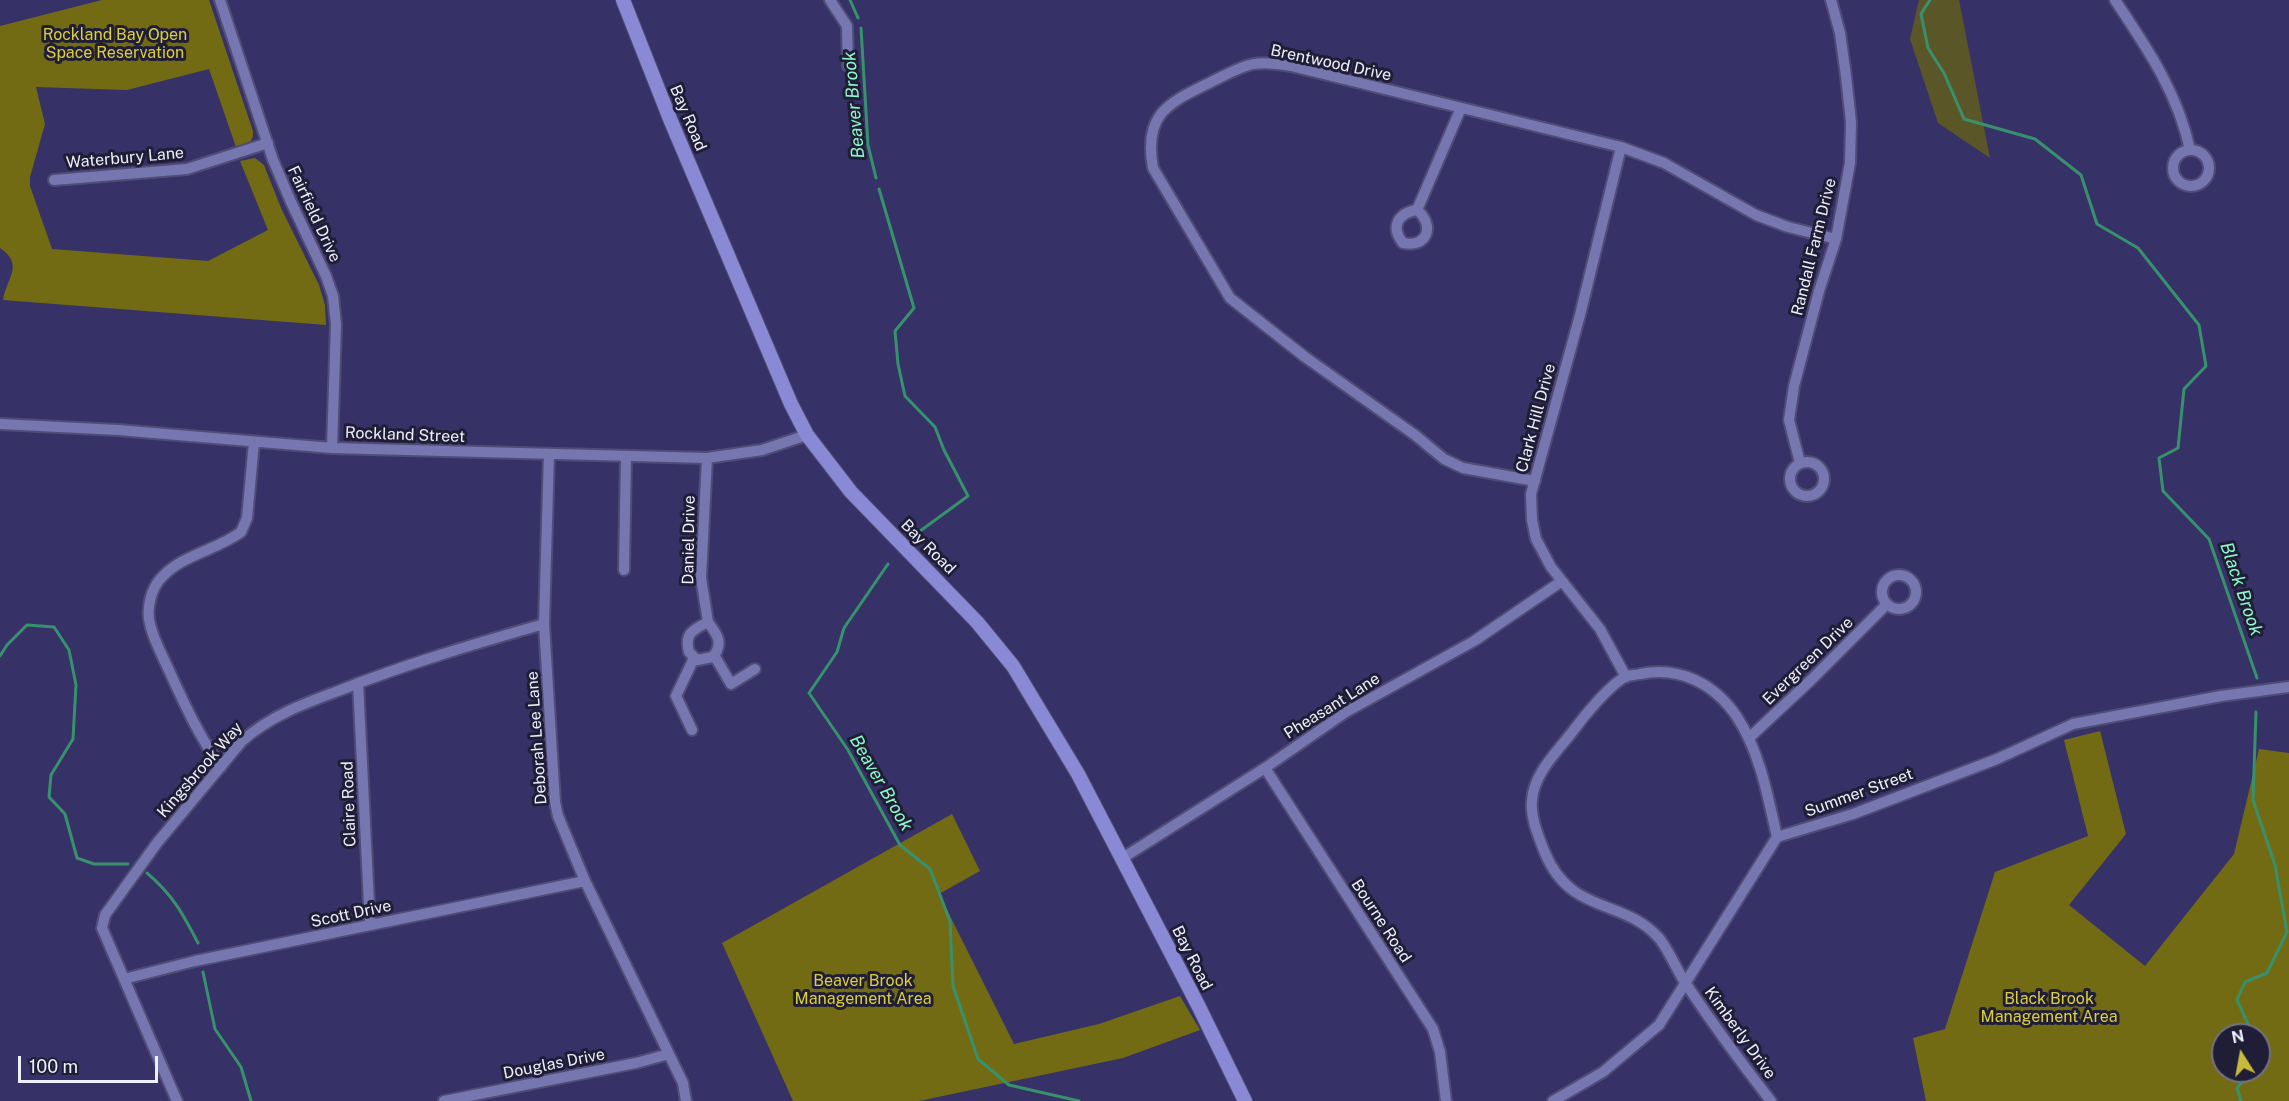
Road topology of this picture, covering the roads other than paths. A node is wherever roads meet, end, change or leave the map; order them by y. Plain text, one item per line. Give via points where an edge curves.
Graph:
1 (220, 0) edge
2 (623, 0) edge
3 (830, 0) edge
4 (1831, 0) edge
5 (2115, 0) edge
6 (848, 66) dead end
7 (1461, 108) junction
8 (268, 143) junction
9 (1622, 147) junction
10 (2190, 150) dead end
11 (54, 180) dead end
12 (1417, 210) dead end
13 (1836, 239) junction
14 (0, 424) edge
15 (807, 435) junction
16 (254, 442) junction
17 (333, 448) junction
18 (549, 454) junction
19 (626, 456) junction
20 (707, 458) junction
21 (1800, 463) dead end
22 (1534, 482) junction
23 (624, 570) dead end
24 (1562, 582) junction
25 (1887, 604) dead end
26 (708, 622) junction
27 (544, 624) junction
28 (714, 655) junction
29 (694, 658) junction
30 (755, 669) dead end
31 (1626, 676) junction
32 (358, 683) junction
33 (2289, 687) edge
34 (692, 730) dead end
35 (1749, 738) junction
36 (221, 767) junction
37 (1265, 768) junction
38 (1777, 837) junction
39 (1121, 859) junction
40 (585, 880) junction
41 (370, 924) junction
42 (124, 979) junction
43 (1685, 983) junction
44 (669, 1054) junction
45 (177, 1101) edge
46 (444, 1101) edge
47 (686, 1101) edge
48 (1245, 1101) edge
49 (1446, 1101) edge
50 (1553, 1101) edge
51 (1772, 1101) edge

1 - 8 street, Fairfield Drive
2 - 15 main road, Bay Road via 670,119
3 - 6 street via 847,26
4 - 13 street, Randall Farm Drive via 1840,33 1851,122 1850,163
5 - 10 street via 2175,99
7 - 9 street, Brentwood Drive
7 - 12 street
7 - 22 street, Brentwood Drive via 1266,62 1242,66 1164,109 1150,149 1153,168 1230,298 1444,459 1463,468
8 - 11 street, Waterbury Lane via 187,169
8 - 17 street, Fairfield Drive via 333,296
9 - 13 street, Brentwood Drive via 1665,163 1756,215
9 - 22 street, Clark Hill Drive
13 - 21 street, Randall Farm Drive via 1794,386 1790,420
14 - 16 street, Rockland Street
15 - 20 street, Rockland Street via 762,450
15 - 39 main road, Bay Road via 851,492 977,621 1013,666 1078,774
16 - 17 street, Rockland Street
16 - 36 street via 248,518 241,532 186,559 161,577 149,606 149,623 178,691 202,741
17 - 18 street, Rockland Street
18 - 19 street, Rockland Street
18 - 27 street, Deborah Lee Lane
19 - 20 street, Rockland Street
19 - 23 street
20 - 26 street, Daniel Drive via 701,578
22 - 24 street, Clark Hill Drive via 1532,511 1536,539
24 - 31 street, Clark Hill Drive via 1600,629
24 - 37 street, Pheasant Lane via 1474,641 1346,712
25 - 35 street, Evergreen Drive
26 - 28 street, Daniel Drive via 718,636
26 - 29 street via 694,628 689,636 688,649
27 - 32 street, Kingsbrook Way
27 - 40 street, Deborah Lee Lane via 555,802
28 - 29 street via 702,661
28 - 30 street via 731,684
29 - 34 street via 676,696
31 - 35 street via 1668,672 1695,679 1714,690 1737,716
31 - 43 street, Kimberly Drive via 1593,706 1547,763 1533,792 1532,812 1545,852 1566,886 1652,931 1660,938
32 - 36 street, Kingsbrook Way via 264,723 242,741
32 - 41 street, Claire Road
33 - 38 street, Summer Street via 2073,724 1996,759
35 - 38 street via 1766,785
36 - 42 street, Kingsbrook Way via 105,915 102,928
37 - 39 street, Pheasant Lane
37 - 49 street, Bourne Road via 1433,1029
38 - 43 street
39 - 48 main road, Bay Road
40 - 41 street, Scott Drive
40 - 44 street, Deborah Lee Lane
41 - 42 street, Scott Drive
42 - 45 street, Kingsbrook Way
43 - 50 street via 1659,1025 1603,1072
43 - 51 street, Kimberly Drive
44 - 46 street, Douglas Drive
44 - 47 street, Deborah Lee Lane via 683,1083

